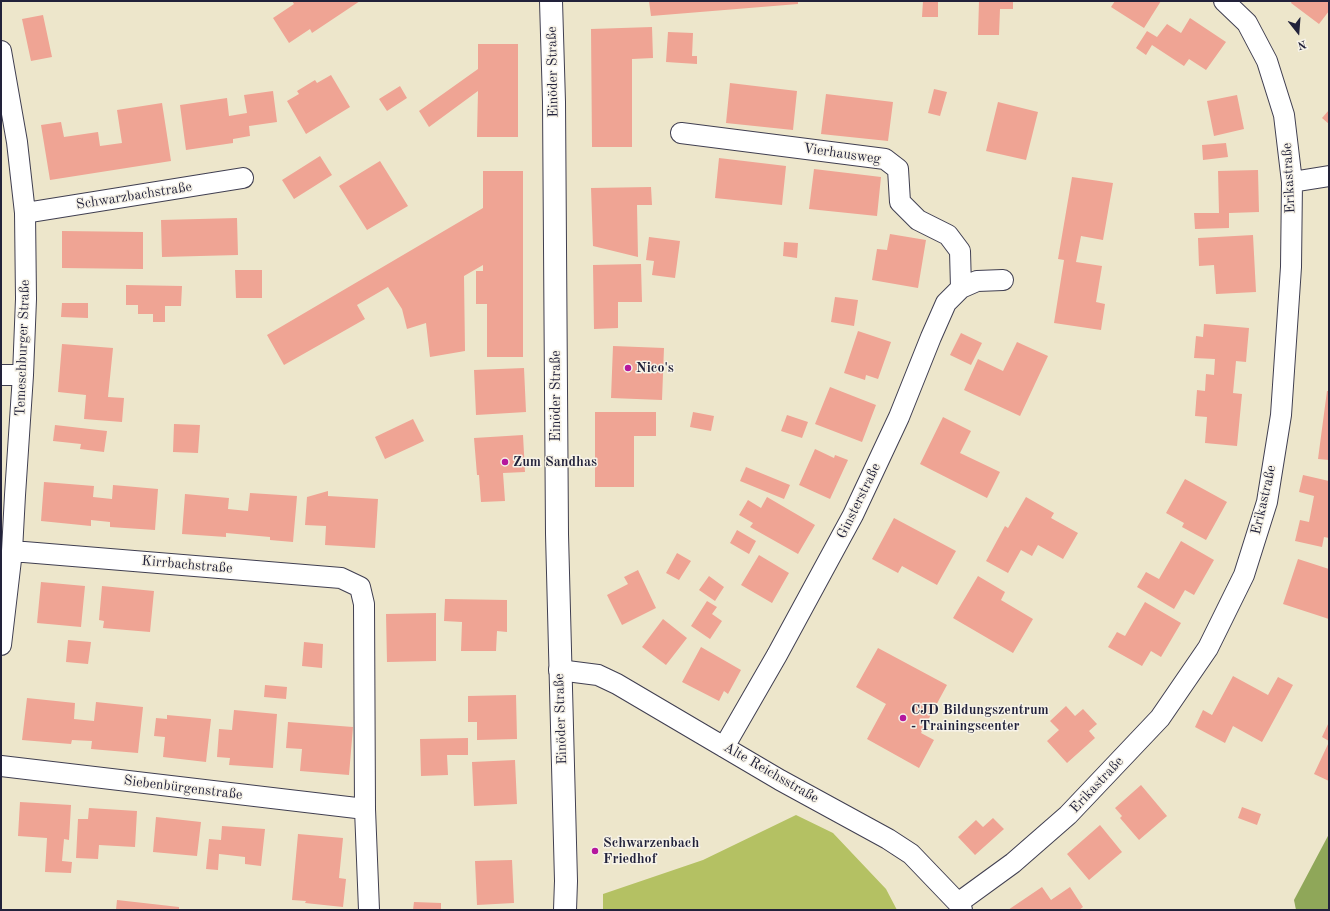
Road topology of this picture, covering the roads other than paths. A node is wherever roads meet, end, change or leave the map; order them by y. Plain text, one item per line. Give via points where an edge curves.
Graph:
1 (552, 1) edge
2 (1224, 1) edge
3 (1, 52) edge
4 (681, 133) dead end
5 (1329, 176) edge
6 (243, 178) dead end
7 (1292, 182) junction
8 (25, 213) junction
9 (1003, 280) dead end
10 (961, 288) junction
11 (1, 374) edge
12 (23, 375) junction
13 (8, 495) edge
14 (12, 551) junction
15 (1, 645) edge
16 (560, 670) junction
17 (724, 747) junction
18 (1, 766) edge
19 (365, 809) junction
20 (960, 907) edge
21 (369, 910) edge
22 (565, 910) edge

1 - 16 main road, Einöder Straße
2 - 7 street, Erikastraße via 1247,23 1267,61 1284,115
3 - 8 street, Temeschburger Straße via 17,142
4 - 10 street, Vierhausweg via 885,159 898,169 900,202 918,220 948,235 960,251
5 - 7 street
6 - 8 street, Schwarzbachstraße
7 - 20 street, Erikastraße via 1290,267 1281,415 1266,502 1244,575 1208,648 1160,718 1068,815
8 - 12 street, Temeschburger Straße via 26,299
9 - 10 street, Ginsterstraße via 977,281
10 - 17 street, Ginsterstraße via 946,303 899,418 853,515
11 - 12 street
12 - 13 street, Temeschburger Straße
13 - 14 street, Temeschburger Straße
14 - 15 street, Temeschburger Straße
14 - 19 street, Kirrbachstraße via 341,578 360,587 364,604
16 - 17 street, Alte Reichsstraße via 598,675
16 - 22 main road, Einöder Straße
17 - 20 street, Alte Reichsstraße via 911,854
18 - 19 street, Siebenbürgenstraße
19 - 21 street

